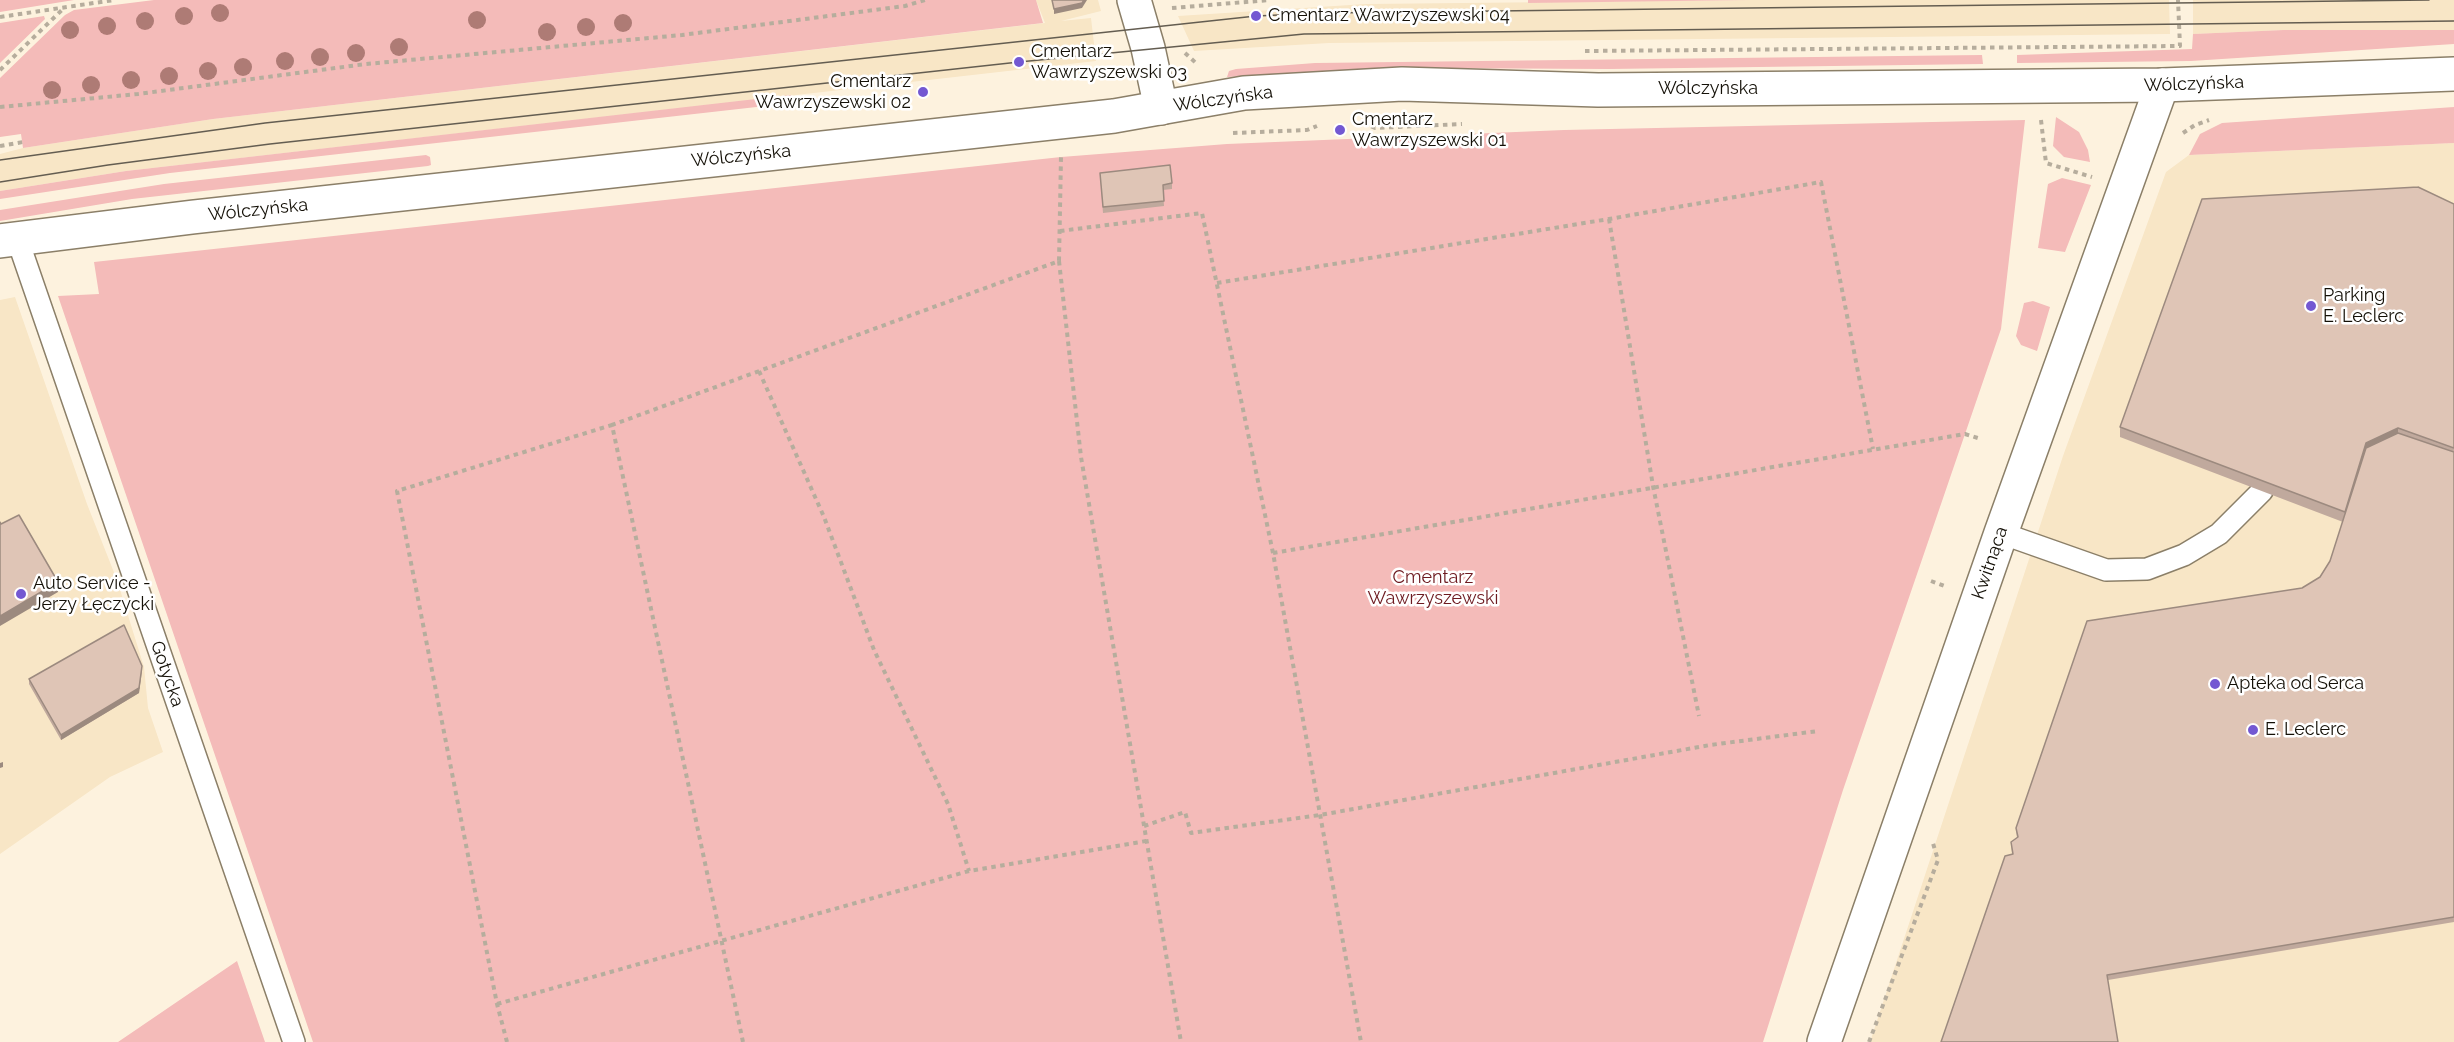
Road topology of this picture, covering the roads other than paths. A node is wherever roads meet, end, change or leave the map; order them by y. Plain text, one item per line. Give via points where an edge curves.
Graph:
1 (1134, 0) edge
2 (2454, 74) edge
3 (2162, 85) junction
4 (1161, 108) junction
5 (9, 240) edge
6 (2262, 491) edge
7 (2001, 533) junction
8 (294, 1042) edge
9 (1824, 1042) edge

1 - 4 main road
2 - 3 main road, Wólczyńska
3 - 4 main road, Wólczyńska via 1598,90 1402,84 1244,93
3 - 7 main road, Kwitnąca
4 - 5 main road, Wólczyńska
5 - 8 lane, Gotycka
6 - 7 lane via 2219,534 2184,555 2147,569 2106,570
7 - 9 main road, Kwitnąca

